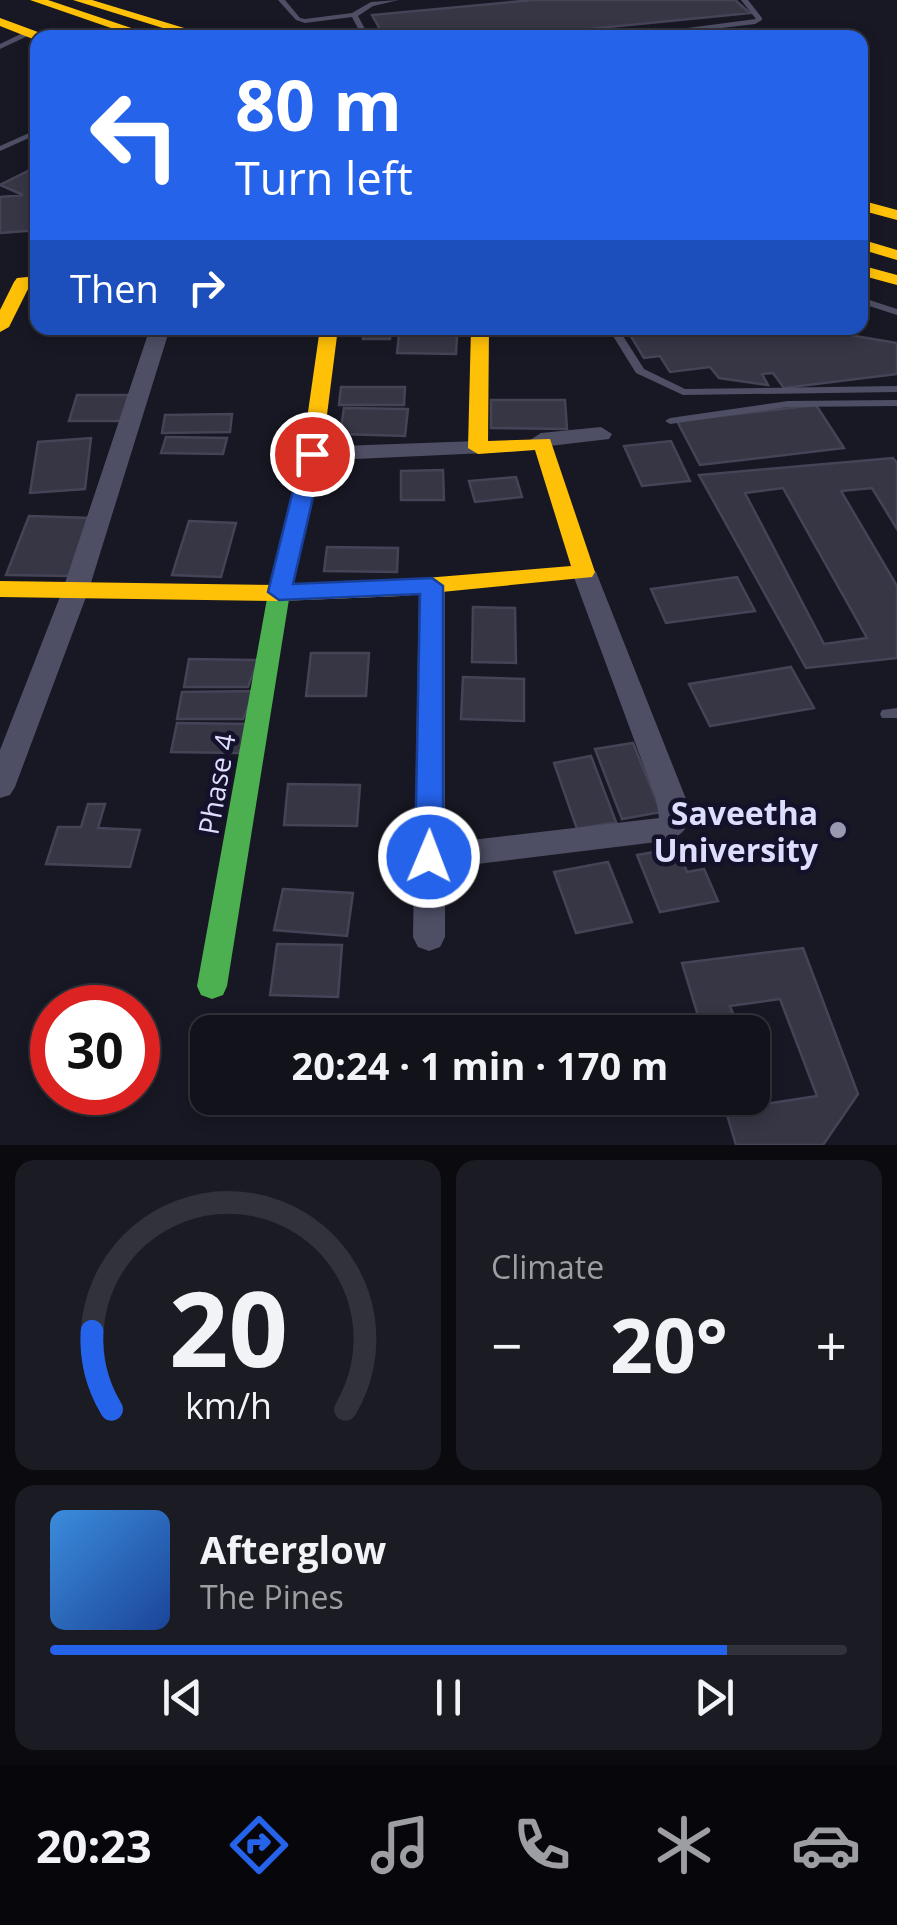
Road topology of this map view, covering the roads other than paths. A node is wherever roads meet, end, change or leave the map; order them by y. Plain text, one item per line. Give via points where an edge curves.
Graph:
1 (36, 0) edge
2 (281, 0) edge
3 (396, 0) edge
4 (744, 0) edge
5 (0, 3) edge
6 (76, 5) edge
7 (354, 14) junction
8 (134, 30) edge
9 (178, 30) edge
10 (363, 30) edge
11 (684, 30) edge
12 (23, 31) edge
13 (0, 47) edge
14 (30, 135) edge
15 (0, 149) edge
16 (868, 208) edge
17 (897, 215) edge
18 (868, 223) edge
19 (897, 230) edge
20 (868, 241) edge
21 (868, 243) edge
22 (897, 246) edge
23 (897, 255) edge
24 (868, 272) edge
25 (897, 280) edge
26 (20, 282) edge
27 (868, 303) edge
28 (897, 312) edge
29 (0, 327) edge
30 (158, 335) edge
31 (328, 335) edge
32 (480, 335) edge
33 (617, 335) edge
34 (897, 389) edge
35 (897, 403) edge
36 (670, 420) dead end
37 (601, 434) dead end
38 (541, 440) junction
39 (478, 448) junction
40 (312, 454) junction
41 (584, 572) junction
42 (432, 586) junction
43 (0, 588) edge
44 (76, 589) junction
45 (279, 592) junction
46 (0, 787) edge
47 (429, 857) junction
48 (429, 937) dead end
49 (212, 986) dead end

1 - 6 main road
2 - 7 lane via 304,21
3 - 7 lane
4 - 11 lane via 760,19
5 - 12 main road
6 - 8 main road
6 - 9 main road
7 - 10 lane
12 - 13 lane
14 - 15 lane
16 - 17 main road
18 - 19 main road
20 - 22 main road
21 - 23 main road
24 - 25 main road
26 - 29 main road
27 - 28 lane
30 - 44 street
31 - 40 main road, Phase 4
32 - 39 main road
33 - 34 lane via 640,371 683,392
35 - 36 lane via 788,404
37 - 38 street
38 - 39 main road
38 - 41 main road
39 - 40 street
40 - 45 main road, Phase 4
41 - 42 main road
41 - 47 street via 671,799 674,824
42 - 45 main road
42 - 47 street
43 - 44 main road
44 - 45 main road
44 - 46 street
45 - 49 main road, Phase 4
47 - 48 street

